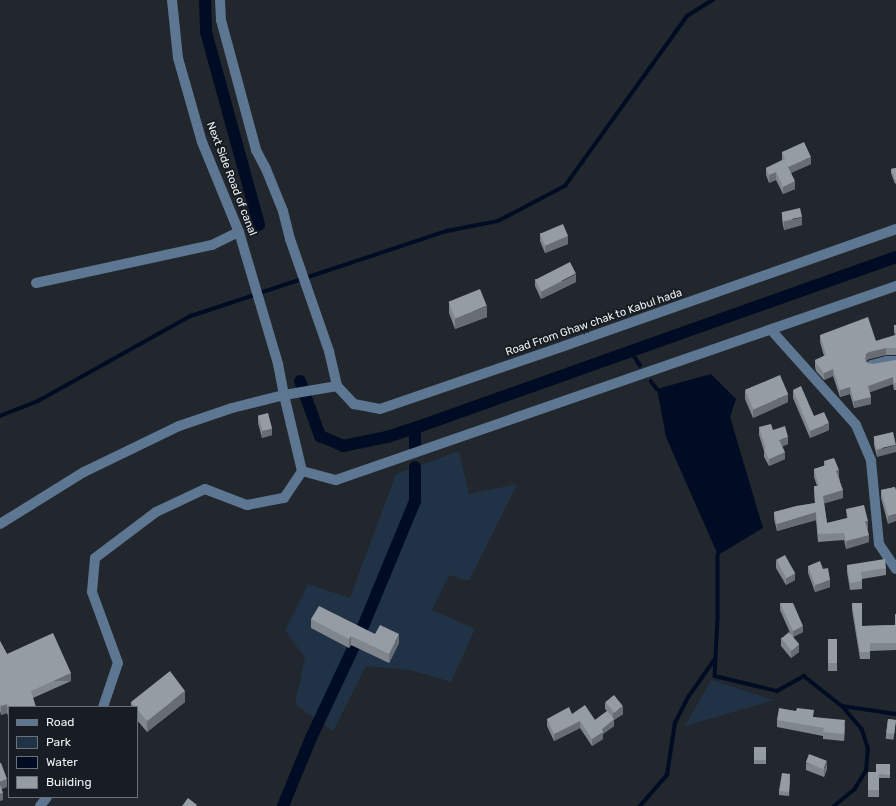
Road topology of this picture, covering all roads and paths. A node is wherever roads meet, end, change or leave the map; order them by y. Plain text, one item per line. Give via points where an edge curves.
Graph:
1 (172, 0) edge
2 (220, 0) edge
3 (896, 229) edge
4 (239, 232) junction
5 (36, 283) dead end
6 (896, 286) edge
7 (772, 331) junction
8 (896, 361) edge
9 (871, 365) edge
10 (338, 386) junction
11 (288, 394) junction
12 (302, 471) junction
13 (0, 524) edge
14 (896, 569) edge
15 (103, 706) edge
16 (46, 798) edge
17 (40, 806) edge

1 - 4 street, Next Side Road of canal via 178,58 202,142
2 - 10 street, Road From Ghaw chak to Kabul hada via 221,20 256,150 283,211
3 - 10 street, Road From Ghaw chak to Kabul hada via 380,409 354,404
4 - 5 street via 212,245
4 - 11 street, Next Side Road of canal
6 - 7 street
7 - 12 street via 707,350 580,397 336,480
7 - 14 street via 856,425 871,461 879,544
8 - 9 street via 887,360
10 - 11 street
11 - 12 street, Next Side Road of canal
11 - 13 street via 232,408 179,426 84,472
12 - 15 street via 284,498 247,505 205,489 156,512 95,558 92,592 118,663
16 - 17 street

